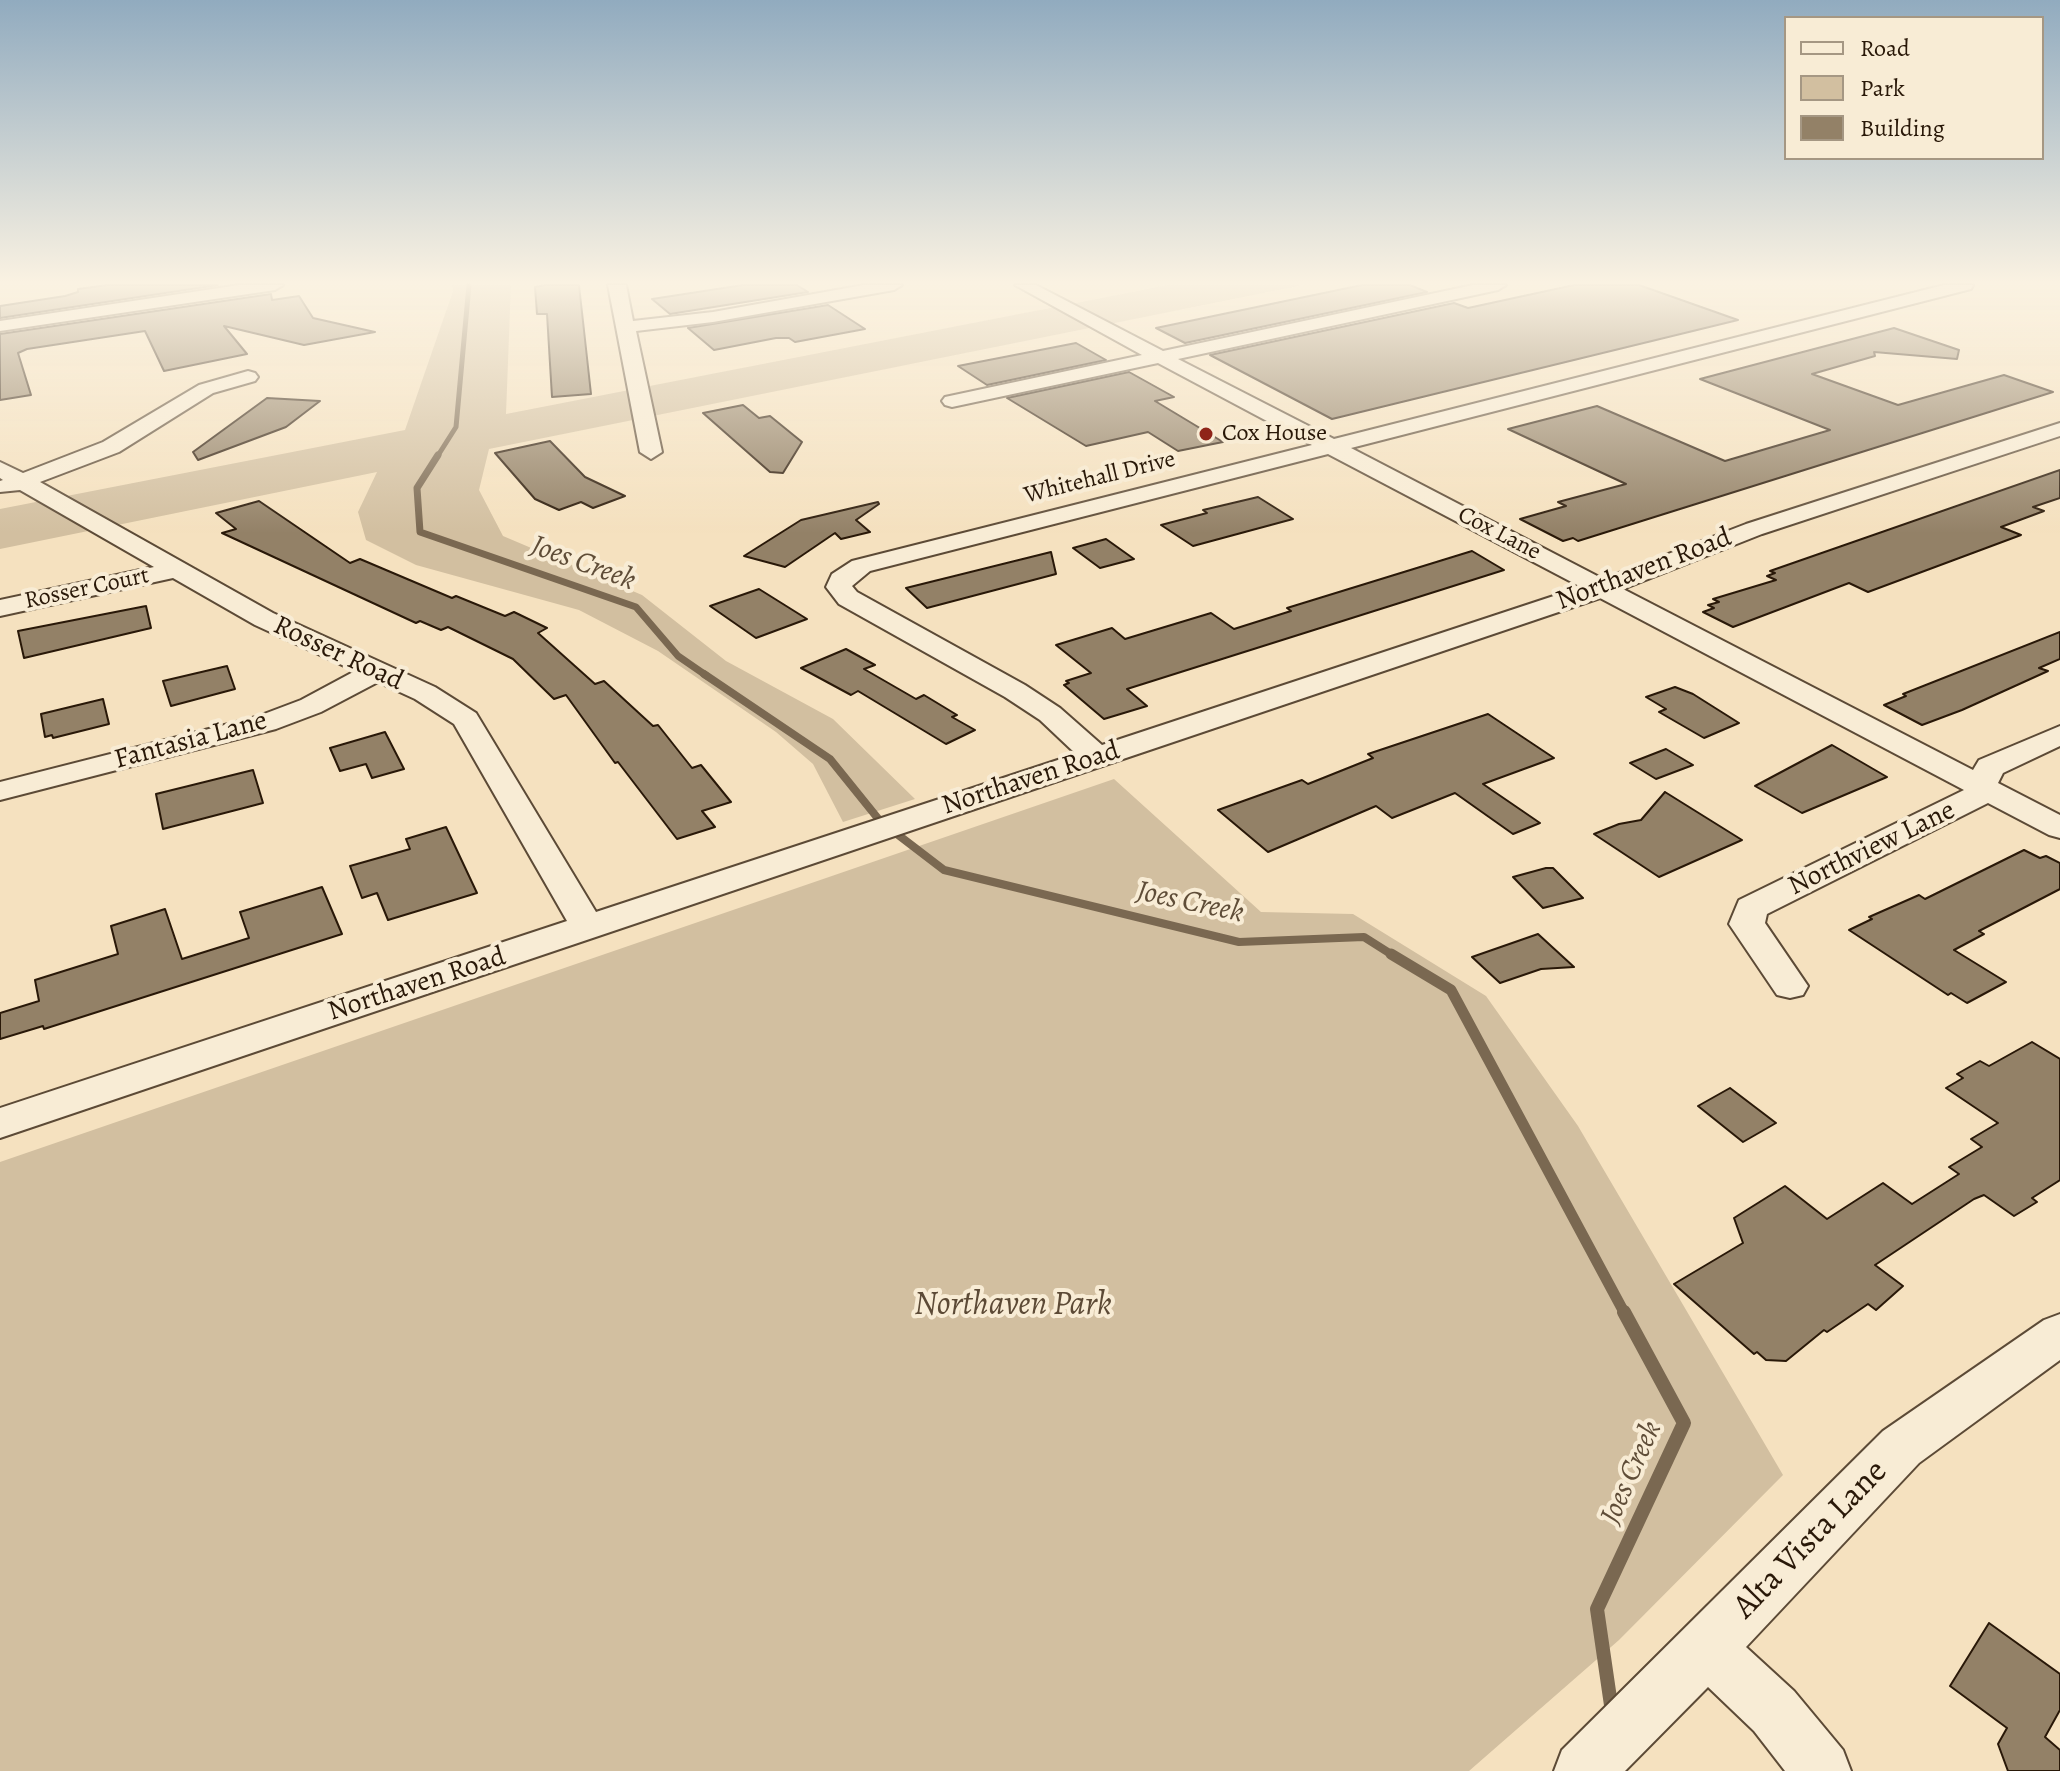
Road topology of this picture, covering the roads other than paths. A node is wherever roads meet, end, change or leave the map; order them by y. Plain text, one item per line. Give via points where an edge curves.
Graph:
1 (635, 368) edge
2 (1110, 368) edge
3 (1180, 368) edge
4 (1639, 368) edge
5 (248, 377) dead end
6 (952, 401) dead end
7 (2060, 429) edge
8 (1330, 446) junction
9 (651, 452) dead end
10 (7, 480) edge
11 (174, 570) junction
12 (1605, 588) junction
13 (0, 608) edge
14 (375, 672) junction
15 (2060, 735) edge
16 (1098, 757) junction
17 (1980, 786) junction
18 (0, 791) edge
19 (2060, 828) edge
20 (588, 928) junction
21 (1790, 986) dead end
22 (0, 1123) edge
23 (2060, 1334) edge
24 (1694, 1662) junction
25 (1583, 1771) edge
26 (1822, 1771) edge

1 - 9 street
2 - 6 street
3 - 8 street, Cox Lane
4 - 8 street, Whitehall Drive
5 - 10 street via 206,389 111,447
7 - 12 street, Northaven Road via 1754,529
8 - 12 street, Cox Lane
8 - 16 street, Whitehall Drive via 861,566 841,579 839,587 848,598 1015,691
10 - 11 street, Rosser Road
11 - 13 street, Rosser Court
11 - 14 street, Rosser Road
12 - 16 street, Northaven Road
12 - 17 street, Cox Lane
14 - 18 street, Fantasia Lane via 266,723
14 - 20 street, Rosser Road via 436,699 466,719
15 - 17 street, Northview Lane via 1990,767
16 - 20 street, Northaven Road
17 - 19 street, Cox Lane
17 - 21 street, Northview Lane via 1976,798 1751,908 1747,924
20 - 22 street, Northaven Road
23 - 24 street, Alta Vista Lane via 1901,1447
24 - 25 street, Alta Vista Lane
24 - 26 street via 1774,1711

